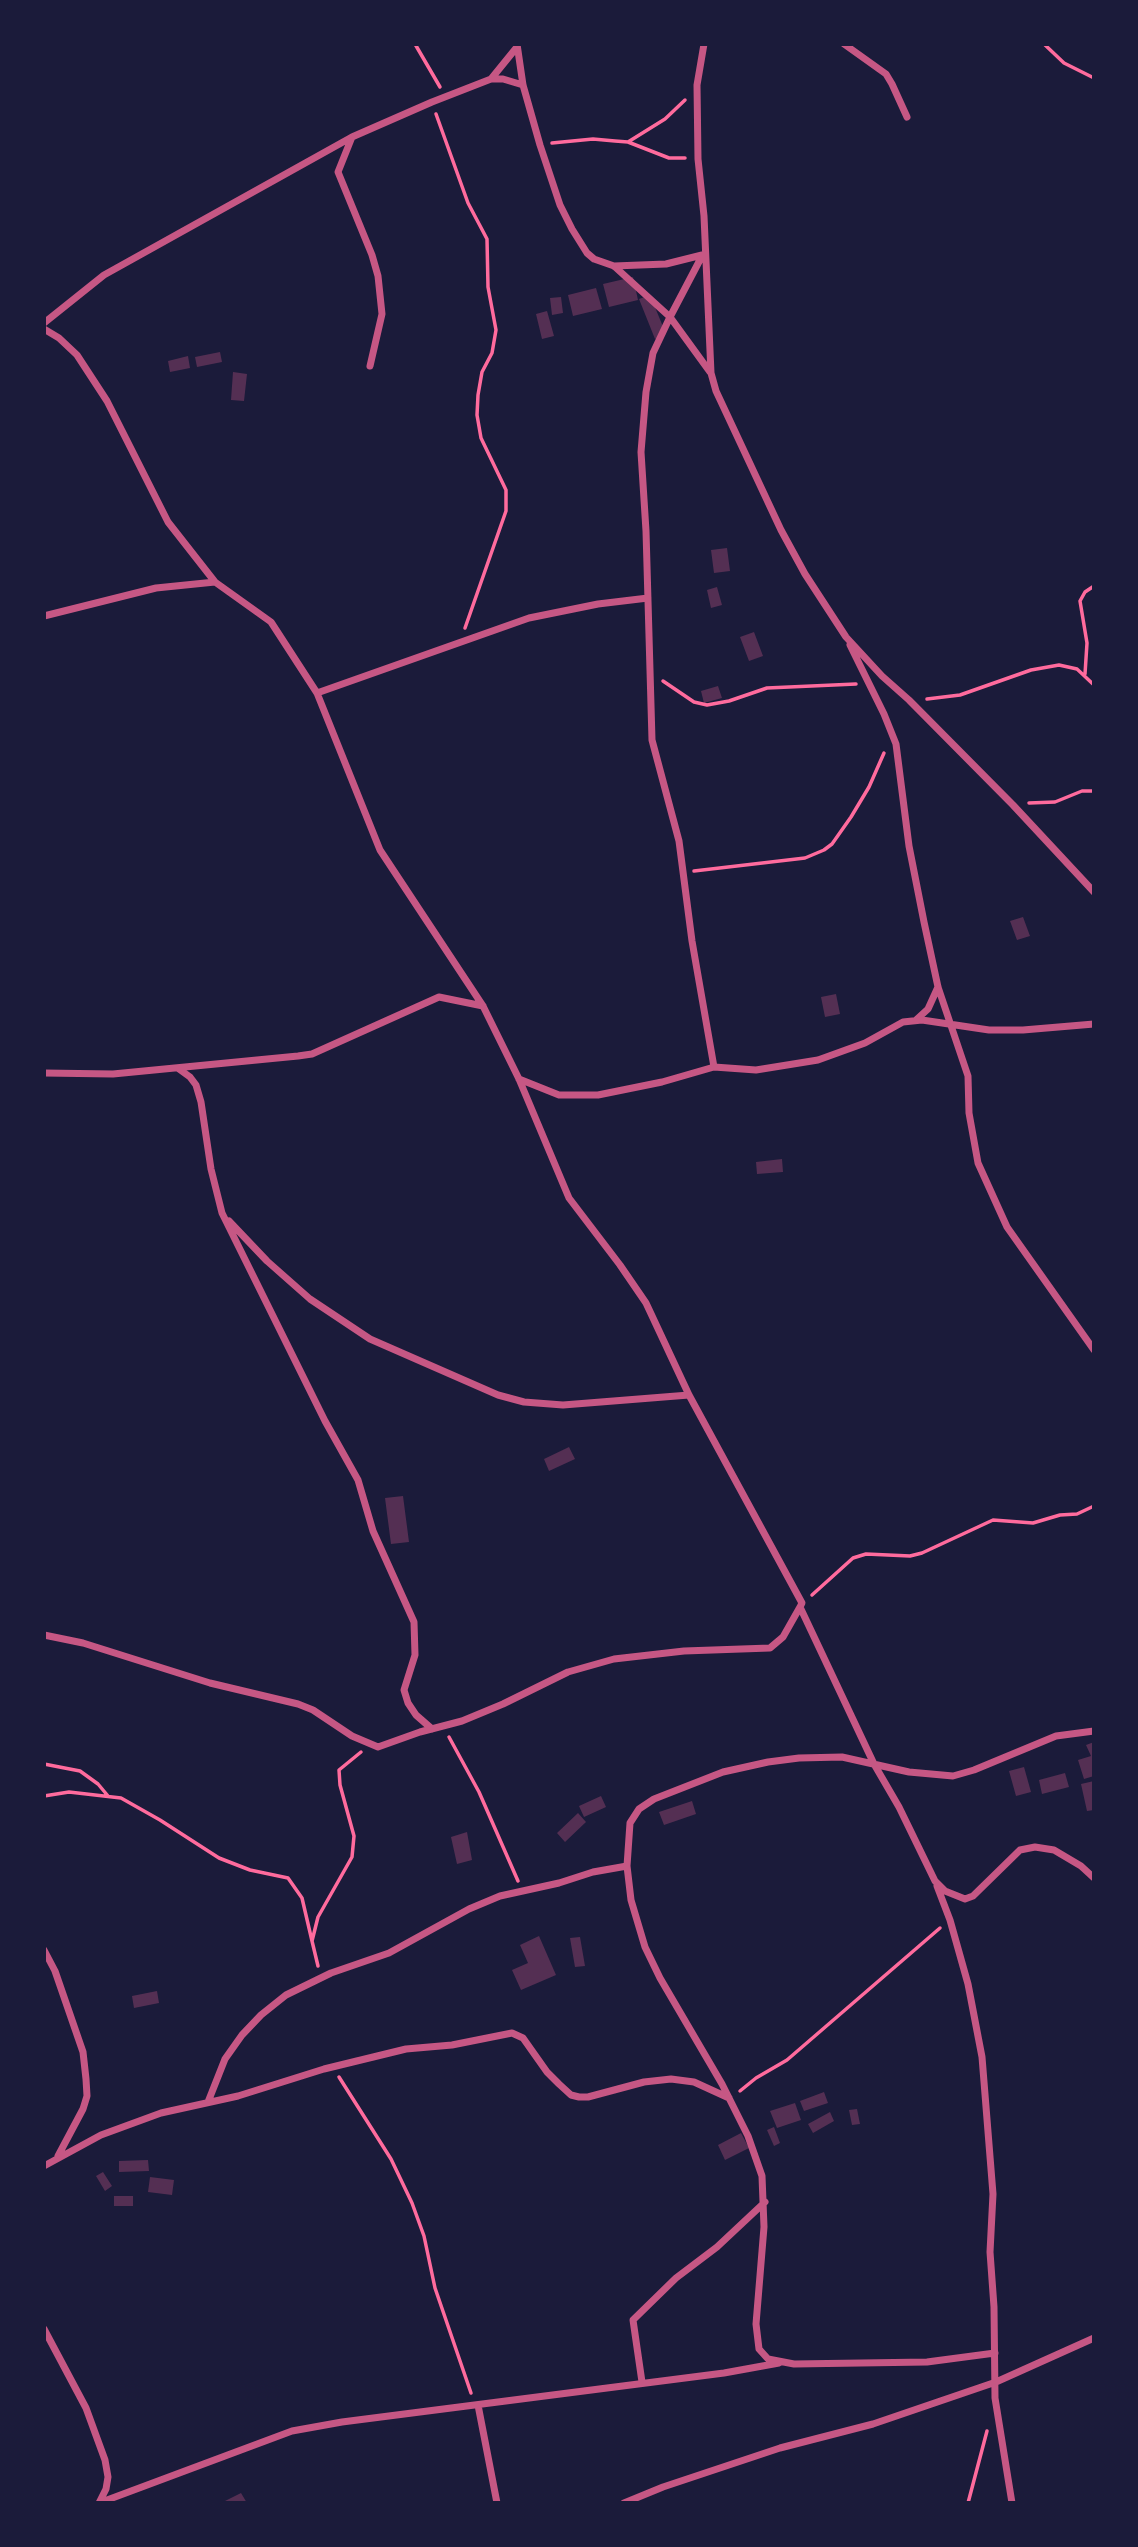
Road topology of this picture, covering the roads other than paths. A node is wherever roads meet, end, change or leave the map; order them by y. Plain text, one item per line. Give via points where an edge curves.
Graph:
1 (704, 44) edge
2 (844, 44) edge
3 (517, 45) edge
4 (491, 79) junction
5 (523, 85) junction
6 (908, 117) dead end
7 (352, 137) junction
8 (704, 252) junction
9 (614, 266) junction
10 (670, 317) junction
11 (44, 323) edge
12 (44, 329) edge
13 (370, 366) dead end
14 (710, 373) junction
15 (215, 582) junction
16 (648, 598) junction
17 (44, 616) edge
18 (846, 637) junction
19 (317, 693) junction
20 (1094, 892) edge
21 (938, 987) junction
22 (483, 1006) junction
23 (916, 1021) junction
24 (951, 1022) junction
25 (1094, 1024) edge
26 (714, 1067) junction
27 (179, 1069) junction
28 (44, 1073) edge
29 (519, 1079) junction
30 (222, 1213) junction
31 (1094, 1350) edge
32 (689, 1395) junction
33 (801, 1605) junction
34 (44, 1635) edge
35 (432, 1729) junction
36 (1094, 1731) edge
37 (874, 1764) junction
38 (627, 1866) junction
39 (1094, 1878) edge
40 (935, 1881) junction
41 (44, 1950) edge
42 (730, 2100) junction
43 (208, 2102) junction
44 (57, 2158) junction
45 (44, 2165) edge
46 (765, 2202) junction
47 (44, 2329) edge
48 (1094, 2338) edge
49 (44, 2342) edge
50 (52, 2346) junction
51 (995, 2353) junction
52 (779, 2363) junction
53 (642, 2382) junction
54 (996, 2382) junction
55 (476, 2405) junction
56 (497, 2503) edge
57 (624, 2503) edge
58 (1012, 2503) edge

1 - 8 street via 697,85
2 - 6 street via 886,75
3 - 4 street
3 - 5 street
4 - 5 street
4 - 7 street
5 - 9 street via 560,205 572,229 587,253
7 - 11 street via 104,275
7 - 13 street via 338,172 378,276 382,313
8 - 9 street via 666,264
8 - 10 street
8 - 14 street
9 - 10 street
10 - 14 street
10 - 16 street via 653,354 641,452
12 - 15 street via 77,355 107,401 168,522
14 - 18 street via 781,530
15 - 17 street via 156,588
15 - 19 street via 271,622
16 - 19 street via 528,618
16 - 26 street via 652,740 679,841
18 - 20 street
18 - 21 street via 896,744 909,846
19 - 22 street via 380,850
21 - 23 street via 928,1009
21 - 24 street
22 - 27 street via 439,996 312,1054
22 - 29 street
23 - 24 street
23 - 26 street via 903,1022 865,1043 818,1060 756,1070
24 - 25 street via 989,1030
24 - 31 street via 968,1076 969,1113 980,1169 1013,1237
26 - 29 street via 598,1095 559,1095
27 - 28 street
27 - 30 street via 193,1081 201,1102
29 - 32 street via 569,1198 646,1303
30 - 32 street via 310,1299 370,1339 468,1384 524,1402 563,1405
30 - 35 street via 358,1479 373,1531 414,1622 415,1655 404,1690 416,1715
32 - 33 street
33 - 35 street via 783,1637 770,1648 614,1659 568,1672 503,1704
33 - 37 street
34 - 35 street via 298,1704 373,1746
36 - 37 street via 1056,1737 953,1776
37 - 38 street via 842,1757 799,1758 723,1772 686,1785 639,1809 630,1823
37 - 40 street
38 - 42 street via 645,1947
38 - 43 street via 522,1889 468,1909 379,1958 286,1995 242,2035 225,2059
39 - 40 street via 1054,1850 1035,1847 1020,1850 965,1899
40 - 51 street via 968,1984 982,2057 993,2194 990,2252
41 - 44 street via 83,2052 86,2079 83,2109
42 - 43 street via 694,2082 671,2079 588,2098 571,2095 547,2072 523,2038 512,2033 406,2049
42 - 46 street via 762,2176
43 - 44 street via 101,2135
44 - 45 street
46 - 52 street via 756,2324 759,2349
46 - 53 street via 633,2320
47 - 50 street
48 - 54 street
49 - 50 street
50 - 55 street via 86,2408 105,2460 108,2477 99,2503 292,2431
51 - 52 street via 927,2362
51 - 54 street
52 - 53 street
53 - 55 street
54 - 57 street via 873,2424 780,2448
54 - 58 street
55 - 56 street

